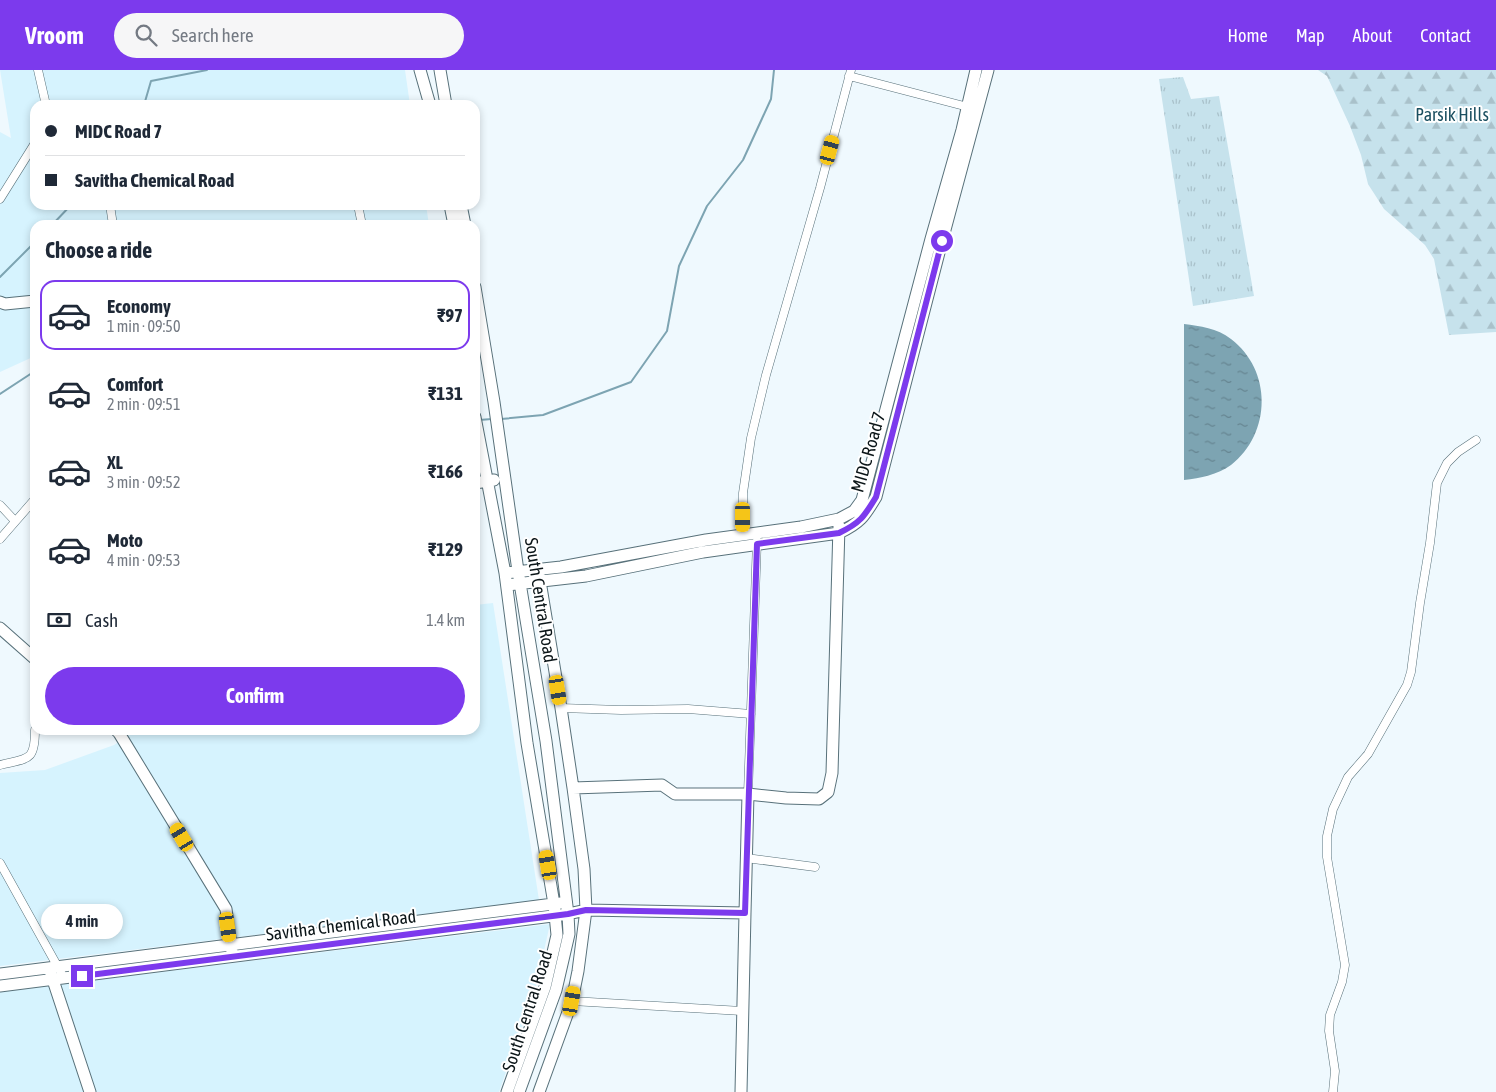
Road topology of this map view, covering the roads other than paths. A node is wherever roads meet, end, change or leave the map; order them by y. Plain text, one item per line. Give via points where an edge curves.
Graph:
1 (38, 70) edge
2 (420, 70) edge
3 (440, 70) edge
4 (976, 70) edge
5 (988, 70) edge
6 (850, 73) edge
7 (45, 100) edge
8 (429, 100) edge
9 (445, 100) edge
10 (968, 107) junction
11 (30, 151) edge
12 (0, 199) edge
13 (937, 240) junction
14 (30, 301) edge
15 (3, 303) edge
16 (480, 318) edge
17 (480, 440) edge
18 (1476, 440) dead end
19 (881, 451) junction
20 (506, 479) junction
21 (488, 481) junction
22 (480, 482) edge
23 (30, 504) edge
24 (0, 505) edge
25 (839, 519) junction
26 (15, 521) junction
27 (839, 533) junction
28 (743, 536) junction
29 (0, 539) edge
30 (757, 539) junction
31 (538, 569) junction
32 (518, 571) junction
33 (506, 579) junction
34 (540, 581) junction
35 (520, 584) junction
36 (0, 628) edge
37 (30, 654) edge
38 (561, 708) junction
39 (751, 714) junction
40 (35, 735) edge
41 (121, 735) edge
42 (0, 765) edge
43 (572, 788) junction
44 (748, 794) junction
45 (746, 858) junction
46 (0, 864) edge
47 (815, 867) dead end
48 (567, 908) junction
49 (555, 909) junction
50 (586, 910) junction
51 (745, 913) junction
52 (232, 951) junction
53 (53, 967) junction
54 (0, 974) edge
55 (59, 978) junction
56 (0, 986) edge
57 (572, 1001) junction
58 (742, 1011) junction
59 (90, 1092) edge
60 (507, 1092) edge
61 (519, 1092) edge
62 (539, 1092) edge
63 (741, 1092) edge
64 (1333, 1092) edge

1 - 7 street
2 - 8 street
3 - 9 street
4 - 10 street, MIDC Road 7
5 - 13 street, MIDC Road 7
6 - 10 street
6 - 28 street via 751,438 743,493
10 - 13 street, MIDC Road 7
11 - 12 street
13 - 19 street, MIDC Road 7
14 - 15 street
16 - 20 street, South Central Road
17 - 21 street, South Central Road
18 - 64 street via 1458,452 1440,473 1407,685 1377,740 1348,777 1333,809 1327,836 1327,858 1345,965 1330,1015
19 - 25 street, MIDC Road 7 via 862,500 854,511
19 - 27 street, MIDC Road 7 via 876,497 864,517
20 - 21 street
20 - 32 street, South Central Road
21 - 22 street
21 - 33 street, South Central Road
23 - 26 street
24 - 26 street
25 - 27 street
25 - 30 street, MIDC Road 7
26 - 29 street
27 - 30 street, MIDC Road 7
27 - 44 street via 832,774 828,792 819,799
28 - 30 street, MIDC Road 7
28 - 31 street, MIDC Road 7
30 - 34 street, MIDC Road 7 via 586,576
30 - 39 street
31 - 32 street, MIDC Road 7
31 - 34 street
32 - 33 street, MIDC Road 7
32 - 35 street, South Central Road
33 - 35 street, MIDC Road 7
33 - 49 street, South Central Road via 527,743
34 - 35 street, MIDC Road 7
34 - 38 street
35 - 48 street, South Central Road via 546,741
36 - 37 street
38 - 39 street via 688,708
38 - 43 street
39 - 44 street
40 - 42 street via 35,746 28,758
41 - 52 street via 226,909
43 - 44 street via 662,785 675,794
43 - 50 street via 584,870
44 - 45 street
45 - 47 street
45 - 51 street
46 - 53 street
48 - 49 street, Savitha Chemical Road
48 - 50 street, Savitha Chemical Road
48 - 61 street, South Central Road via 569,934 556,990
49 - 52 street, Savitha Chemical Road
49 - 60 street, South Central Road via 557,935 545,986
50 - 51 street, Savitha Chemical Road
50 - 57 street
51 - 58 street
52 - 53 street, Savitha Chemical Road
52 - 55 street, Savitha Chemical Road
53 - 54 street, Savitha Chemical Road
53 - 55 street
55 - 56 street, Savitha Chemical Road
55 - 59 street
57 - 58 street
57 - 62 street
58 - 63 street

